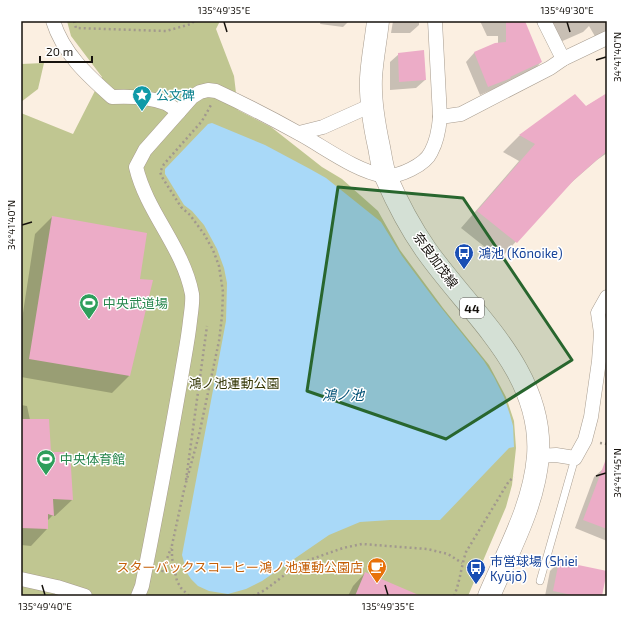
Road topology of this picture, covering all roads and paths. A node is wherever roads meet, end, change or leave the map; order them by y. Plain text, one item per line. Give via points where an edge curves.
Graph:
1 (54, 21) edge
2 (74, 21) edge
3 (194, 21) edge
4 (378, 21) edge
5 (435, 21) edge
6 (544, 21) edge
7 (607, 38) edge
8 (564, 58) junction
9 (372, 105) junction
10 (179, 112) junction
11 (440, 117) junction
12 (300, 133) junction
13 (386, 176) junction
14 (607, 297) edge
15 (207, 320) dead end
16 (538, 456) junction
17 (575, 458) junction
18 (519, 472) dead end
19 (184, 490) dead end
20 (462, 563) junction
21 (21, 578) edge
22 (540, 581) dead end
23 (85, 596) edge
24 (138, 596) edge
25 (253, 596) edge
26 (454, 596) edge
27 (489, 596) edge

1 - 10 street via 70,55 80,68 112,97 139,97 165,103
2 - 3 path via 76,28 166,31
4 - 9 main road, 奈良加茂線 / 44 via 371,79
5 - 11 street
6 - 8 street
7 - 8 street
8 - 11 street via 550,68 462,114
9 - 12 street via 323,127
9 - 13 main road, 奈良加茂線 / 44
10 - 12 street via 200,92 216,91
10 - 24 street via 145,150 136,168 146,194 178,252 192,296 188,340 142,586
11 - 13 street via 439,130 431,153 424,161 405,173
12 - 13 street via 355,166
13 - 16 main road, 奈良加茂線 / 44 via 426,250 508,353 534,410 538,429
14 - 17 street via 598,312 601,333 591,417 585,440
15 - 19 path
16 - 17 street
16 - 27 main road, 奈良加茂線 / 44 via 525,515
17 - 22 lane
18 - 20 path via 509,481
20 - 25 path via 448,554 427,548 362,544 309,560
20 - 26 path
21 - 23 street

